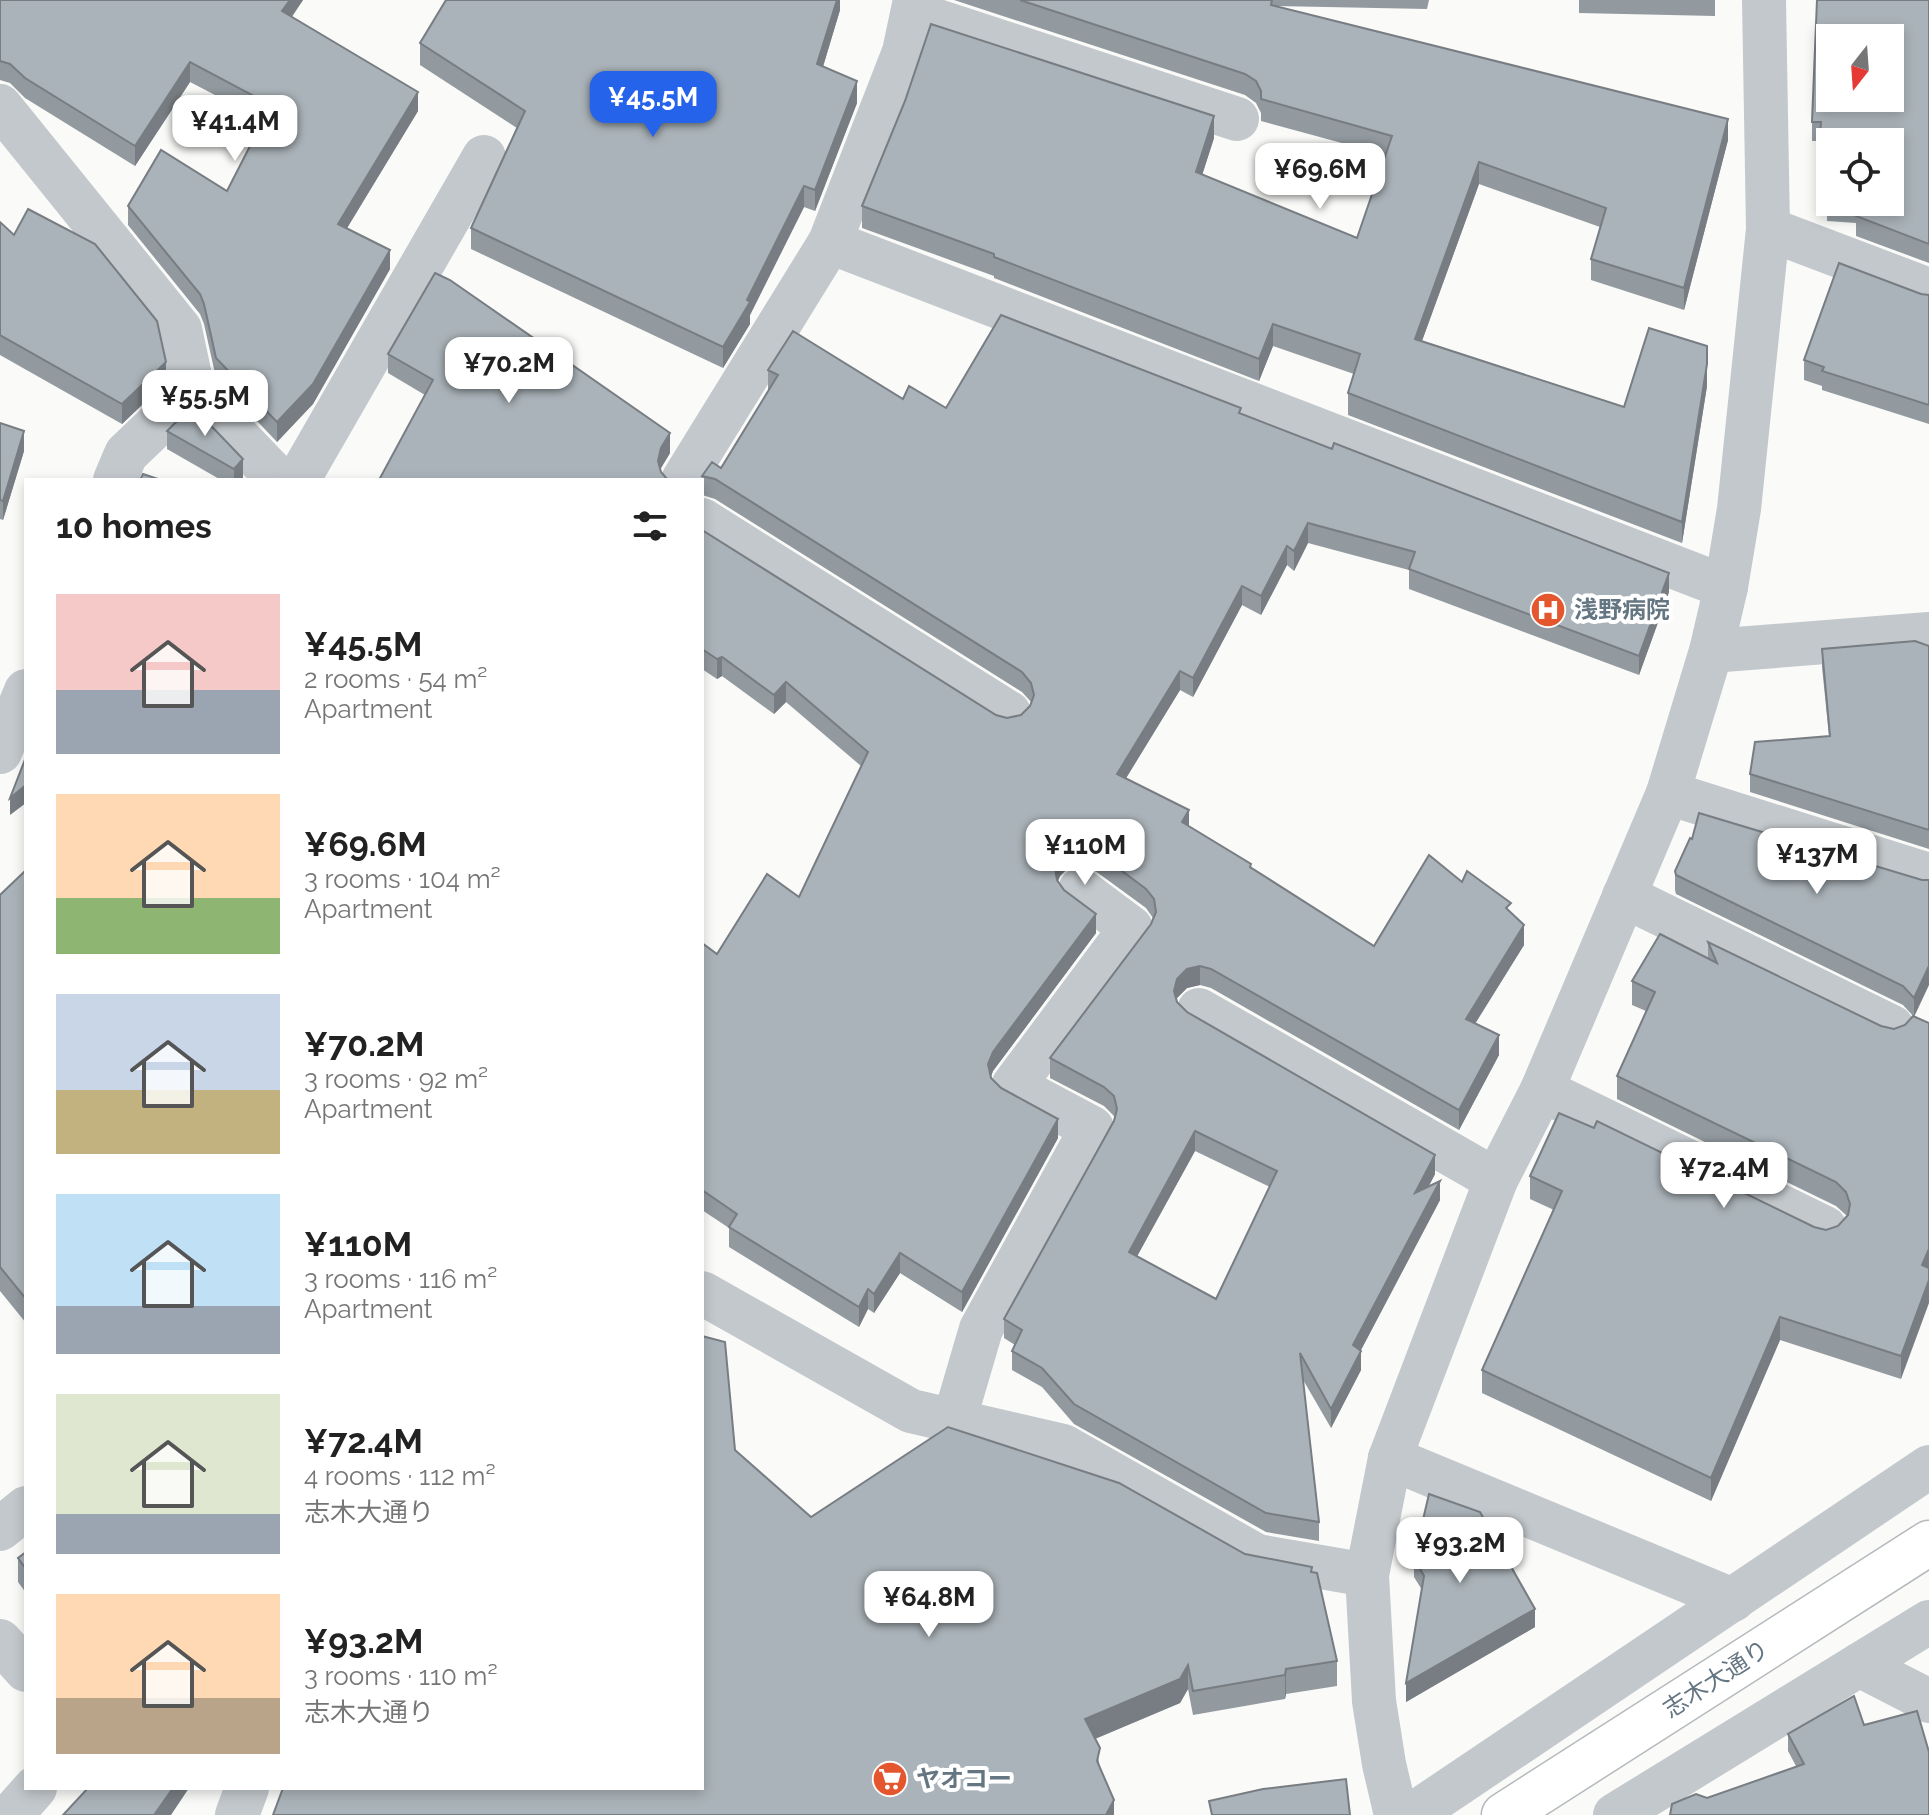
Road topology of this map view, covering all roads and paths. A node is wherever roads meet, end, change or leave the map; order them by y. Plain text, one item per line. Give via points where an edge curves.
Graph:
1 (1764, 0) edge
2 (914, 7) edge
3 (0, 106) edge
4 (1237, 119) dead end
5 (484, 157) dead end
6 (1768, 229) junction
7 (830, 242) junction
8 (1929, 290) edge
9 (193, 390) junction
10 (116, 478) edge
11 (277, 478) edge
12 (299, 478) edge
13 (684, 478) edge
14 (704, 521) edge
15 (1726, 587) junction
16 (1929, 634) edge
17 (1711, 651) junction
18 (24, 696) edge
19 (1009, 713) dead end
20 (0, 752) edge
21 (1668, 793) junction
22 (1929, 875) edge
23 (1080, 890) dead end
24 (1624, 896) junction
25 (1199, 1010) dead end
26 (1892, 1027) edge
27 (1542, 1090) junction
28 (1496, 1180) junction
29 (1825, 1228) edge
30 (704, 1294) edge
31 (954, 1421) junction
32 (1390, 1458) junction
33 (1929, 1467) edge
34 (24, 1510) edge
35 (0, 1529) edge
36 (1929, 1543) edge
37 (1367, 1575) junction
38 (1733, 1600) junction
39 (1929, 1622) edge
40 (0, 1641) edge
41 (1859, 1665) junction
42 (24, 1668) edge
43 (1929, 1701) edge
44 (33, 1790) edge
45 (246, 1790) edge
46 (11, 1815) edge
47 (237, 1815) edge
48 (1396, 1815) edge
49 (1412, 1815) edge
50 (1504, 1815) edge
51 (1615, 1815) edge

1 - 6 street
2 - 4 street
2 - 7 street via 904,52
3 - 9 street via 180,329
5 - 12 street
6 - 8 street
6 - 15 street
7 - 13 street
7 - 15 street
9 - 10 street via 126,454
9 - 11 street
14 - 19 street
15 - 17 street
16 - 17 street
17 - 21 street
18 - 20 street
21 - 22 street
21 - 24 street
23 - 31 street via 1131,928 1013,1086 1092,1128 981,1329
24 - 26 street
24 - 27 street
25 - 28 street
27 - 28 street
27 - 29 street
28 - 32 street
30 - 31 street via 911,1411
31 - 37 street via 1063,1446 1257,1556
32 - 37 street
32 - 38 street
33 - 38 street
34 - 35 street
36 - 50 main road, 志木大通り
37 - 48 street via 1374,1701
38 - 49 street
39 - 41 street
40 - 42 street
41 - 43 street
41 - 51 street
44 - 46 street
45 - 47 street

